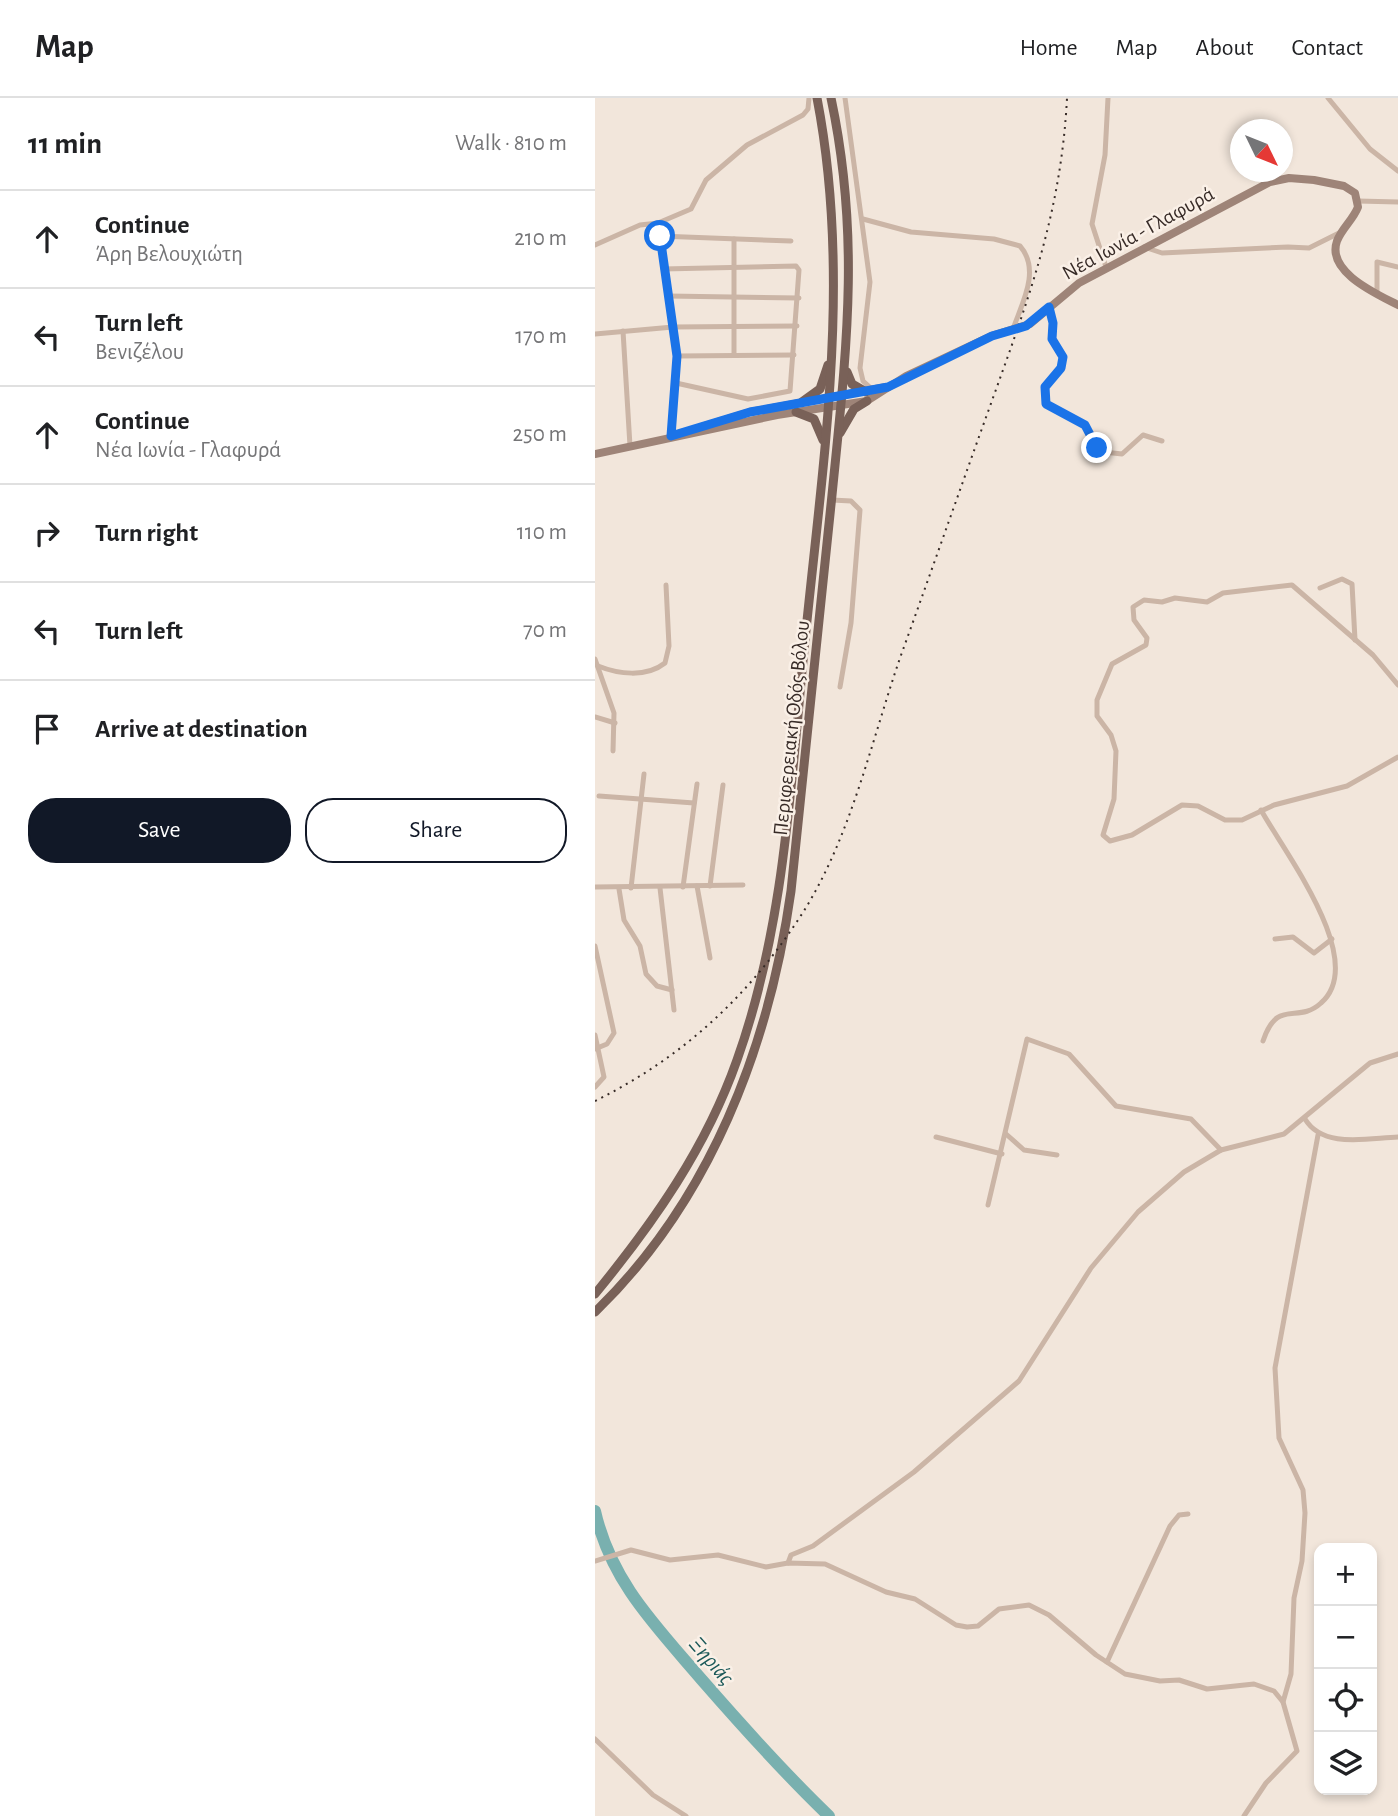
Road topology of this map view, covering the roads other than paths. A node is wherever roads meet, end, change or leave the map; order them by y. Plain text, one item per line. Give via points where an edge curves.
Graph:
1 (809, 98) edge
2 (817, 98) edge
3 (831, 98) edge
4 (1108, 98) edge
5 (1328, 98) edge
6 (845, 99) edge
7 (1398, 171) edge
8 (1358, 201) junction
9 (1398, 202) edge
10 (863, 219) junction
11 (658, 223) junction
12 (1343, 231) junction
13 (660, 236) junction
14 (734, 239) junction
15 (791, 241) dead end
16 (595, 245) edge
17 (1144, 247) junction
18 (733, 267) junction
19 (1106, 267) junction
20 (1398, 267) edge
21 (663, 269) junction
22 (1377, 293) junction
23 (669, 296) junction
24 (733, 296) junction
25 (799, 298) junction
26 (1398, 305) edge
27 (1049, 307) junction
28 (734, 326) junction
29 (797, 326) junction
30 (673, 327) junction
31 (1013, 329) junction
32 (623, 331) junction
33 (595, 334) edge
34 (834, 343) junction
35 (734, 355) junction
36 (794, 355) junction
37 (677, 356) junction
38 (846, 366) junction
39 (676, 383) junction
40 (869, 394) junction
41 (841, 400) junction
42 (802, 402) junction
43 (829, 402) junction
44 (796, 412) junction
45 (688, 432) junction
46 (671, 436) junction
47 (838, 437) junction
48 (1162, 441) dead end
49 (630, 446) junction
50 (824, 446) junction
51 (595, 454) edge
52 (832, 500) junction
53 (666, 585) dead end
54 (1320, 588) dead end
55 (1356, 640) junction
56 (595, 659) edge
57 (597, 666) junction
58 (1398, 685) edge
59 (840, 687) dead end
60 (595, 718) edge
61 (615, 723) junction
62 (613, 751) dead end
63 (1398, 757) edge
64 (644, 774) dead end
65 (697, 784) dead end
66 (723, 785) dead end
67 (599, 796) dead end
68 (641, 800) junction
69 (694, 803) junction
70 (1261, 810) junction
71 (743, 884) dead end
72 (697, 886) junction
73 (710, 886) junction
74 (595, 887) edge
75 (683, 887) junction
76 (631, 888) junction
77 (660, 888) junction
78 (619, 889) junction
79 (1275, 939) dead end
80 (1332, 939) junction
81 (595, 946) edge
82 (710, 958) dead end
83 (672, 990) junction
84 (674, 1010) dead end
85 (595, 1035) edge
86 (1263, 1041) dead end
87 (597, 1048) edge
88 (1398, 1054) edge
89 (595, 1087) edge
90 (1305, 1119) junction
91 (1006, 1135) junction
92 (1318, 1135) junction
93 (936, 1137) dead end
94 (1398, 1137) edge
95 (1221, 1150) junction
96 (1002, 1154) junction
97 (1057, 1155) dead end
98 (988, 1205) dead end
99 (596, 1292) edge
100 (611, 1296) junction
101 (595, 1312) edge
102 (595, 1320) edge
103 (1188, 1514) dead end
104 (595, 1561) edge
105 (788, 1563) junction
106 (1107, 1662) junction
107 (1283, 1702) junction
108 (595, 1739) edge
109 (686, 1816) edge
110 (1244, 1816) edge

1 - 11 street via 803,116 747,145 706,180 691,209
2 - 34 main road, Περιφερειακή Οδός Βόλου via 833,223
3 - 38 main road, Περιφερειακή Οδός Βόλου via 849,229
4 - 19 street via 1105,155 1092,224
5 - 7 street via 1365,144
6 - 10 street
8 - 9 street
8 - 12 main road
8 - 17 main road, Νέα Ιωνία - Γλαφυρά via 1353,191 1336,184 1301,178 1278,180
10 - 31 street via 911,232 1020,246 1030,271
10 - 40 street via 870,288 860,368
11 - 13 street
11 - 16 street via 640,225
12 - 17 street via 1306,249 1162,253
12 - 22 main road via 1335,249 1341,264
13 - 14 street
13 - 21 street
14 - 15 street
14 - 18 street
17 - 19 main road, Νέα Ιωνία - Γλαφυρά
18 - 21 street
18 - 24 street
18 - 25 street via 796,266
19 - 27 main road, Νέα Ιωνία - Γλαφυρά
20 - 22 street via 1377,262
21 - 23 street
22 - 26 main road
23 - 24 street
23 - 30 street
24 - 25 street
24 - 28 street
25 - 29 street
27 - 31 main road, Νέα Ιωνία - Γλαφυρά via 1030,324
27 - 48 street via 1052,339 1063,357 1061,368 1045,387 1046,404 1085,425 1093,445 1104,452 1122,454 1144,435
28 - 29 street
28 - 30 street
28 - 35 street
29 - 36 street
30 - 32 street
30 - 37 street
31 - 40 main road, Νέα Ιωνία - Γλαφυρά
32 - 33 street
32 - 49 street
34 - 42 main road via 821,387
34 - 43 main road, Περιφερειακή Οδός Βόλου
35 - 36 street
35 - 37 street
36 - 39 street via 790,391 748,399
37 - 39 street
38 - 40 main road via 852,384
38 - 41 main road, Περιφερειακή Οδός Βόλου
39 - 46 street
40 - 41 main road, Νέα Ιωνία - Γλαφυρά
40 - 47 main road
41 - 43 main road, Νέα Ιωνία - Γλαφυρά
41 - 47 main road, Περιφερειακή Οδός Βόλου
42 - 43 main road
42 - 45 main road via 722,419
43 - 44 main road
43 - 50 main road, Περιφερειακή Οδός Βόλου
44 - 45 main road
44 - 50 main road via 816,420
45 - 46 main road
46 - 49 main road
47 - 52 main road, Περιφερειακή Οδός Βόλου
49 - 51 main road
50 - 99 main road, Περιφερειακή Οδός Βόλου via 782,856 759,989 734,1069 703,1139 659,1213
52 - 59 street via 854,502 860,510 851,623
52 - 100 main road, Περιφερειακή Οδός Βόλου via 791,891 772,996 752,1061 715,1146 665,1229
53 - 57 street via 669,646 665,663 633,674
54 - 55 street via 1342,579 1352,584
55 - 58 street
55 - 70 street via 1292,584 1223,593 1207,602 1147,600 1133,607 1134,620 1147,642 1112,664 1095,705 1116,751 1114,799 1103,830 1105,839 1132,835 1182,805 1198,806 1225,820 1242,820
56 - 57 street
57 - 61 street
60 - 61 street
61 - 62 street
63 - 70 street via 1335,791
64 - 68 street
65 - 69 street
66 - 73 street
67 - 68 street
68 - 69 street
68 - 76 street
69 - 75 street
70 - 80 street via 1305,882
71 - 73 street
72 - 73 street
72 - 75 street
72 - 82 street
74 - 78 street
75 - 77 street
76 - 77 street
76 - 78 street
77 - 83 street
78 - 83 street via 624,920 640,946 646,974 657,986
79 - 80 street via 1293,937 1314,953
80 - 86 street via 1336,966 1326,998 1315,1007 1278,1015
81 - 87 street via 614,1033
83 - 84 street
85 - 87 street
87 - 89 street via 604,1077
88 - 90 street via 1370,1063
90 - 92 street
90 - 95 street via 1277,1137
91 - 95 street via 1027,1039 1069,1054 1116,1106 1191,1119
91 - 96 street
91 - 97 street via 1024,1150
92 - 94 street
92 - 107 street via 1275,1368 1279,1438 1303,1490 1305,1513 1294,1598 1291,1674
93 - 96 street
95 - 105 street via 1184,1172 1138,1212 1091,1268 1012,1389 914,1472 813,1546 791,1555
96 - 98 street
100 - 101 main road, Περιφερειακή Οδός Βόλου
100 - 102 main road
103 - 106 street via 1179,1515 1170,1526
104 - 105 street via 638,1550 670,1560 711,1555 766,1567
105 - 106 street via 839,1568 876,1589 915,1599 961,1626 978,1626 1010,1606 1035,1607
106 - 107 street via 1134,1676 1179,1680 1207,1689 1263,1686 1280,1695
107 - 110 street via 1297,1751 1266,1783
108 - 109 street via 653,1795

